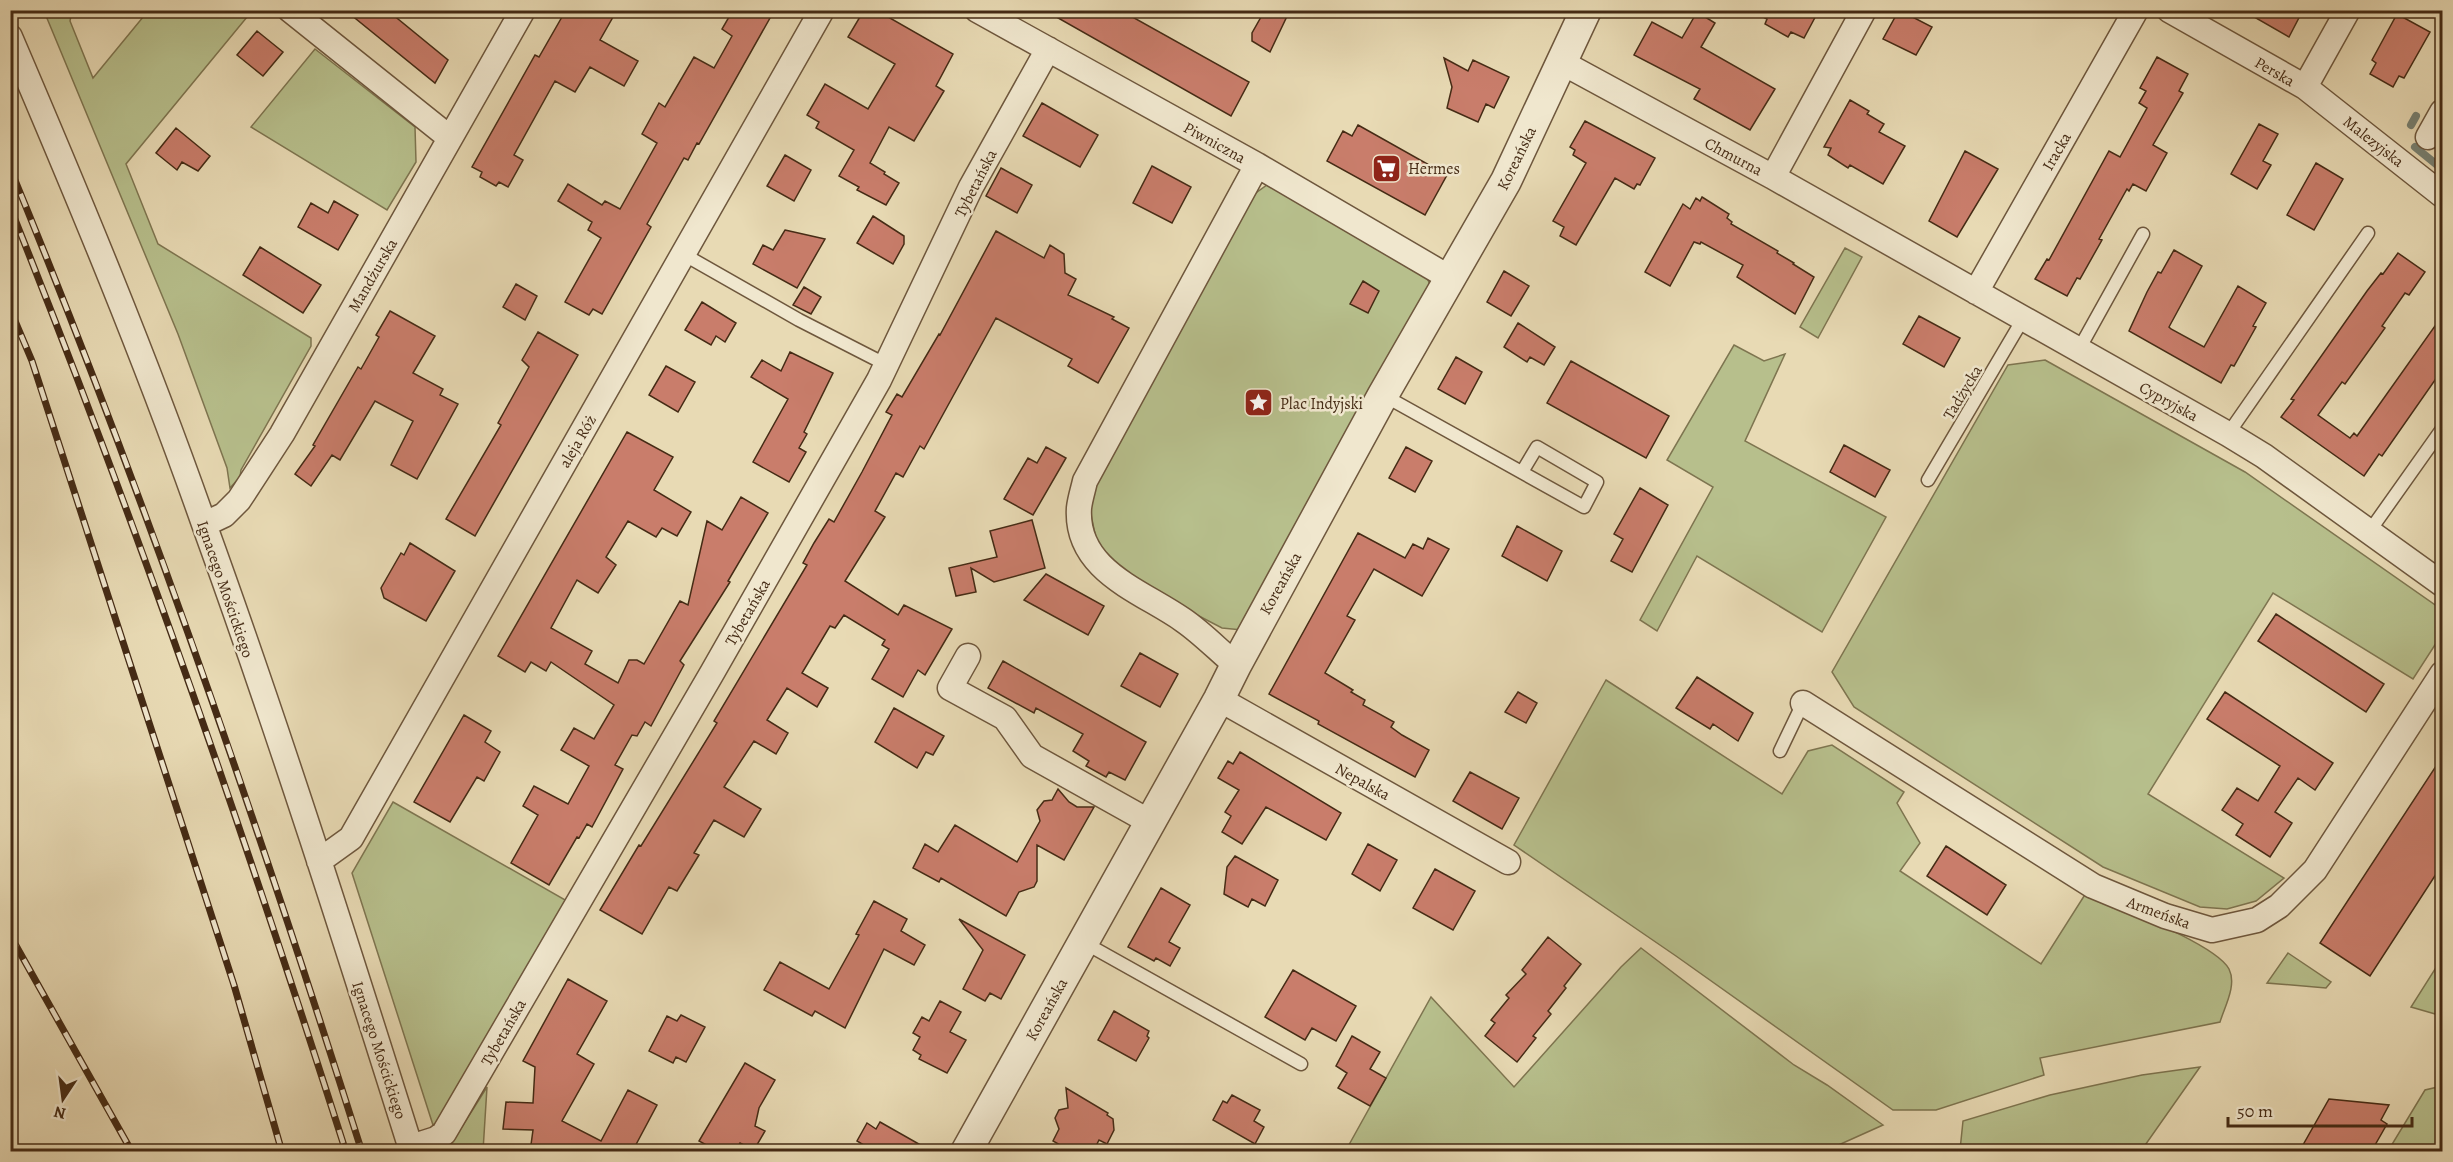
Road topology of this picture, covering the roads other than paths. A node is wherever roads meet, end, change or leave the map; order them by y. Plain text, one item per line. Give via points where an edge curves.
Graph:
1 (290, 10) edge
2 (523, 10) edge
3 (822, 10) edge
4 (977, 10) edge
5 (1586, 10) edge
6 (1864, 10) edge
7 (2136, 10) edge
8 (2169, 10) edge
9 (2348, 10) edge
10 (10, 37) edge
11 (1048, 49) junction
12 (1561, 62) junction
13 (2305, 87) junction
14 (2442, 112) edge
15 (2428, 137) dead end
16 (450, 138) junction
17 (1257, 165) junction
18 (1773, 177) junction
19 (2442, 195) edge
20 (2368, 233) dead end
21 (2143, 234) dead end
22 (683, 254) junction
23 (1450, 278) junction
24 (1976, 292) junction
25 (2023, 320) junction
26 (2078, 351) junction
27 (886, 365) junction
28 (1383, 395) junction
29 (2442, 429) edge
30 (2228, 434) junction
31 (1522, 472) junction
32 (1928, 480) dead end
33 (205, 525) junction
34 (2369, 532) junction
35 (2442, 584) edge
36 (968, 656) dead end
37 (1236, 665) junction
38 (2442, 674) edge
39 (1219, 699) junction
40 (1803, 703) joint
41 (1780, 751) dead end
42 (1150, 822) junction
43 (319, 861) junction
44 (1508, 862) dead end
45 (1083, 942) junction
46 (1301, 1064) dead end
47 (412, 1149) edge
48 (966, 1152) edge

1 - 16 street
2 - 16 street, Mandżurska
3 - 22 street, aleja Róż
4 - 11 street, Piwniczna
5 - 12 street, Koreańska
6 - 18 street, Chmurna
7 - 24 street, Iracka
8 - 13 street, Perska
9 - 13 street, Perska
10 - 33 street, Ignacego Mościckiego via 77,194
11 - 17 street, Piwniczna
11 - 27 street, Tybetańska via 971,187
12 - 18 street, Chmurna
12 - 23 street, Koreańska via 1506,182
13 - 19 street, Malezyjska
14 - 15 street
16 - 33 street, Mandżurska via 282,434 239,500 224,515
17 - 23 street, Piwniczna
17 - 37 street via 1085,481 1079,508 1087,545 1098,563 1121,583 1183,620
18 - 24 street, Cypryjska
20 - 30 lane
21 - 26 lane
22 - 27 lane
22 - 43 street, aleja Róż via 351,838
23 - 28 street, Koreańska
24 - 25 street, Cypryjska
25 - 26 street, Cypryjska
25 - 32 lane, Tadżycka
26 - 30 street, Cypryjska
27 - 47 street, Tybetańska via 452,1119 436,1139
28 - 31 lane
28 - 37 street, Koreańska
29 - 34 lane
30 - 34 street, Cypryjska
31 - 31 lane via 1584,507 1597,482 1537,447
33 - 43 street, Ignacego Mościckiego
34 - 35 street, Cypryjska
36 - 42 street via 950,688 1005,718 1032,756
37 - 39 street, Koreańska
38 - 40 street, Armeńska via 2315,870 2279,906 2257,920 2212,930 2165,916 2093,886
39 - 42 street, Koreańska
39 - 44 street, Nepalska
40 - 41 lane
42 - 45 street, Koreańska
43 - 47 street, Ignacego Mościckiego
45 - 46 lane
45 - 48 street, Koreańska

